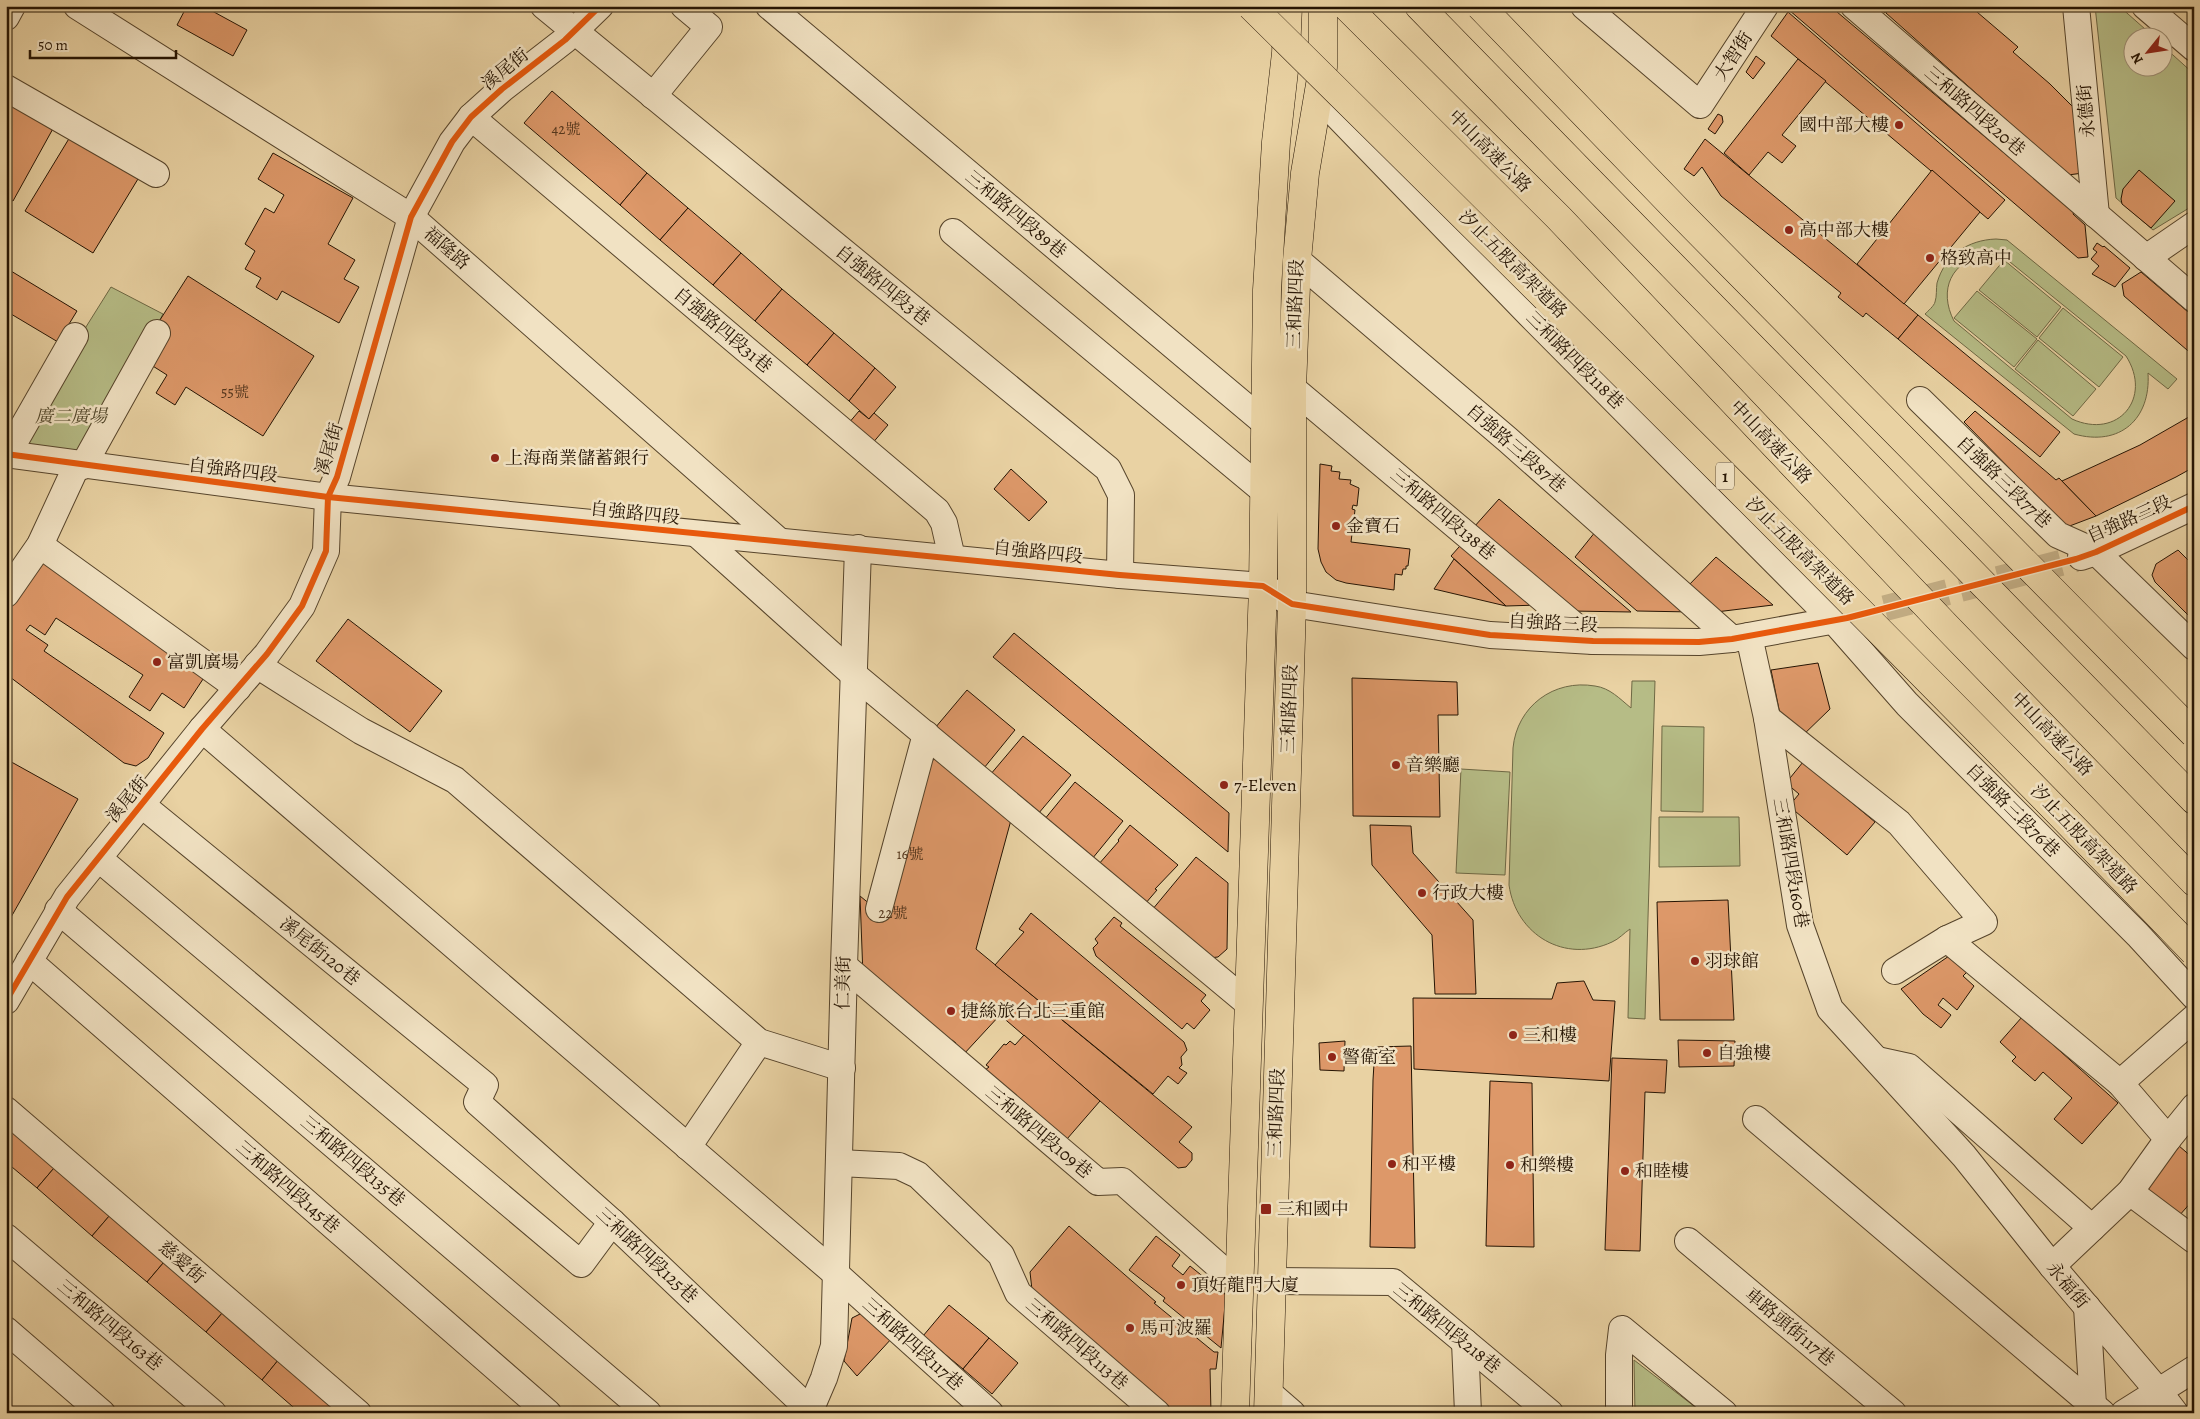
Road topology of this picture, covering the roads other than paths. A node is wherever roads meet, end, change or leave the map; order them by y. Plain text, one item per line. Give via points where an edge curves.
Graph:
1 (12, 6) edge
2 (76, 6) edge
3 (544, 6) edge
4 (600, 6) edge
5 (684, 6) edge
6 (769, 6) edge
7 (1251, 6) edge
8 (1288, 6) edge
9 (1323, 6) edge
10 (1346, 6) edge
11 (1419, 6) edge
12 (1480, 6) edge
13 (1584, 6) edge
14 (1765, 6) edge
15 (1854, 6) edge
16 (2076, 6) edge
17 (2145, 6) edge
18 (6, 17) edge
19 (574, 31) junction
20 (2194, 48) edge
21 (6, 88) edge
22 (653, 96) junction
23 (1318, 96) junction
24 (471, 117) junction
25 (156, 174) dead end
26 (2096, 215) junction
27 (411, 217) junction
28 (2194, 225) edge
29 (953, 232) dead end
30 (2146, 258) junction
31 (1297, 260) junction
32 (2194, 299) edge
33 (157, 333) dead end
34 (74, 336) dead end
35 (1292, 388) junction
36 (1920, 400) dead end
37 (1264, 422) junction
38 (6, 454) edge
39 (80, 465) junction
40 (1264, 491) junction
41 (328, 497) junction
42 (2194, 506) edge
43 (697, 534) junction
44 (779, 541) junction
45 (40, 545) junction
46 (858, 548) junction
47 (2086, 555) junction
48 (952, 558) junction
49 (1120, 575) junction
50 (1263, 586) junction
51 (6, 594) edge
52 (1292, 604) junction
53 (1840, 620) junction
54 (1741, 638) junction
55 (1592, 641) junction
56 (2194, 647) edge
57 (258, 665) junction
58 (853, 674) junction
59 (238, 688) junction
60 (1767, 718) junction
61 (202, 729) junction
62 (926, 734) junction
63 (2194, 734) edge
64 (2194, 800) edge
65 (142, 805) junction
66 (98, 858) junction
67 (2194, 882) edge
68 (879, 908) dead end
69 (58, 910) junction
70 (1947, 939) junction
71 (2194, 952) edge
72 (29, 962) junction
73 (844, 966) junction
74 (1895, 971) dead end
75 (2194, 996) edge
76 (6, 1001) edge
77 (1249, 1004) junction
78 (2194, 1018) edge
79 (759, 1042) junction
80 (1877, 1060) junction
81 (842, 1068) junction
82 (2120, 1083) junction
83 (477, 1102) joint
84 (2194, 1107) edge
85 (6, 1110) edge
86 (1756, 1119) dead end
87 (2168, 1139) junction
88 (688, 1147) junction
89 (1964, 1156) joint
90 (839, 1163) junction
91 (2130, 1192) junction
92 (612, 1222) junction
93 (2092, 1228) junction
94 (6, 1237) edge
95 (2194, 1240) edge
96 (1688, 1241) dead end
97 (2052, 1266) junction
98 (836, 1274) junction
99 (1240, 1280) junction
100 (1271, 1281) junction
101 (2087, 1307) junction
102 (6, 1330) edge
103 (1465, 1342) junction
104 (2194, 1369) edge
105 (2159, 1392) junction
106 (1269, 1403) edge
107 (2098, 1409) edge
108 (811, 1412) edge
109 (102, 1413) edge
110 (213, 1413) edge
111 (358, 1413) edge
112 (548, 1413) edge
113 (648, 1413) edge
114 (990, 1413) edge
115 (1157, 1413) edge
116 (1236, 1413) edge
117 (1292, 1413) edge
118 (1468, 1413) edge
119 (1550, 1413) edge
120 (1619, 1413) edge
121 (1724, 1413) edge
122 (1893, 1413) edge
123 (2124, 1413) edge
124 (2175, 1413) edge

1 - 18 street
2 - 27 street, 福隆路
3 - 19 street, 自強路四段3巷
4 - 19 street, 溪尾街
5 - 22 street via 709,28
6 - 37 street, 三和路四段89巷
7 - 71 main road, 汐止五股高架道路 / 1, bridge via 1578,328
8 - 37 main road, 三和路四段 via 1268,270
9 - 23 main road, 三和路四段
10 - 67 main road, 中山高速公路 via 1559,218
11 - 64 main road
12 - 63 main road, bridge via 1678,212
13 - 14 street, 大智街 via 1700,105
15 - 26 street, 三和路四段20巷
16 - 26 street, 永德街
17 - 20 street
19 - 22 street, 自強路四段3巷
19 - 24 street, 溪尾街
21 - 25 street
22 - 49 street, 自強路四段3巷 via 1108,469 1121,494
23 - 31 main road, 三和路四段 via 1305,174
23 - 53 street, 三和路四段118巷 via 1530,315
24 - 27 street, 溪尾街 via 452,142
24 - 48 street, 自強路四段31巷 via 937,511 944,523
26 - 30 street, 三和路四段20巷
27 - 41 street, 溪尾街 via 337,477
27 - 44 street, 福隆路
28 - 30 street
29 - 40 street
30 - 32 street, 三和路四段20巷
31 - 35 main road, 三和路四段
31 - 54 street, 自強路三段87巷
33 - 39 street
34 - 38 street
35 - 52 main road, 三和路四段
35 - 55 street, 三和路四段138巷
36 - 47 street, 自強路三段77巷 via 2058,535
37 - 40 main road, 三和路四段
38 - 39 street, 自強路四段
39 - 41 street, 自強路四段
39 - 45 street
40 - 50 main road, 三和路四段
41 - 43 street, 自強路四段
41 - 57 street, 溪尾街 via 326,551 302,606
42 - 47 street, 自強路三段
43 - 44 street, 自強路四段
43 - 58 street
44 - 46 street, 自強路四段
45 - 51 street
45 - 59 street
46 - 48 street, 自強路四段
46 - 58 street, 仁美街
47 - 56 street
48 - 49 street, 自強路四段
49 - 50 street, 自強路四段
50 - 52 street, 自強路三段
50 - 77 main road, 三和路四段
52 - 55 street, 自強路三段 via 1490,635
52 - 100 main road, 三和路四段
53 - 54 street, 自強路三段
53 - 75 street, 自強路三段76巷 via 1907,704 2138,935
54 - 55 street, 自強路三段 via 1699,642
54 - 60 street, 三和路四段160巷
57 - 59 street, 溪尾街
57 - 79 street via 361,731 455,780
58 - 62 street
58 - 73 street, 仁美街
59 - 61 street, 溪尾街
60 - 70 street via 1899,823 1984,922
60 - 80 street, 三和路四段160巷 via 1800,925 1830,1008
61 - 65 street, 溪尾街
61 - 88 street, 三和路四段117巷
62 - 68 street
62 - 77 street
65 - 66 street, 溪尾街
65 - 83 street, 溪尾街120巷 via 484,1085
66 - 69 street, 溪尾街
66 - 92 street via 580,1264
69 - 72 street, 溪尾街
69 - 113 street, 三和路四段135巷
70 - 74 street
70 - 82 street
72 - 76 street, 溪尾街
72 - 112 street, 三和路四段145巷
73 - 81 street, 仁美街
73 - 99 street, 三和路四段109巷 via 1098,1182 1122,1180 1223,1270
77 - 99 main road, 三和路四段
78 - 82 street
79 - 81 street
79 - 88 street
80 - 89 street, 三和路四段160巷
80 - 93 street via 1909,1067
81 - 90 street, 仁美街
82 - 87 street
83 - 92 street, 三和路四段125巷
84 - 87 street
85 - 111 street, 慈愛街
86 - 107 street
87 - 91 street
88 - 98 street, 三和路四段117巷
89 - 97 street, 永福街
90 - 98 street, 仁美街
90 - 115 street, 三和路四段113巷 via 899,1166 918,1175 1000,1255 1023,1298
91 - 93 street
91 - 95 street
92 - 108 street, 三和路四段125巷
93 - 97 street
94 - 110 street, 三和路四段163巷
96 - 122 street, 車路頭街117巷
97 - 101 street, 永福街
98 - 108 street, 仁美街 via 834,1346
98 - 114 street, 三和路四段117巷
99 - 116 main road, 三和路四段
100 - 103 street, 三和路四段218巷 via 1393,1282
100 - 106 main road, 三和路四段
101 - 105 street, 永福街
101 - 107 street
102 - 109 street
103 - 118 street
103 - 119 street, 三和路四段218巷
104 - 105 street
105 - 123 street
105 - 124 street, 永福街
106 - 117 street
120 - 121 street via 1622,1329

